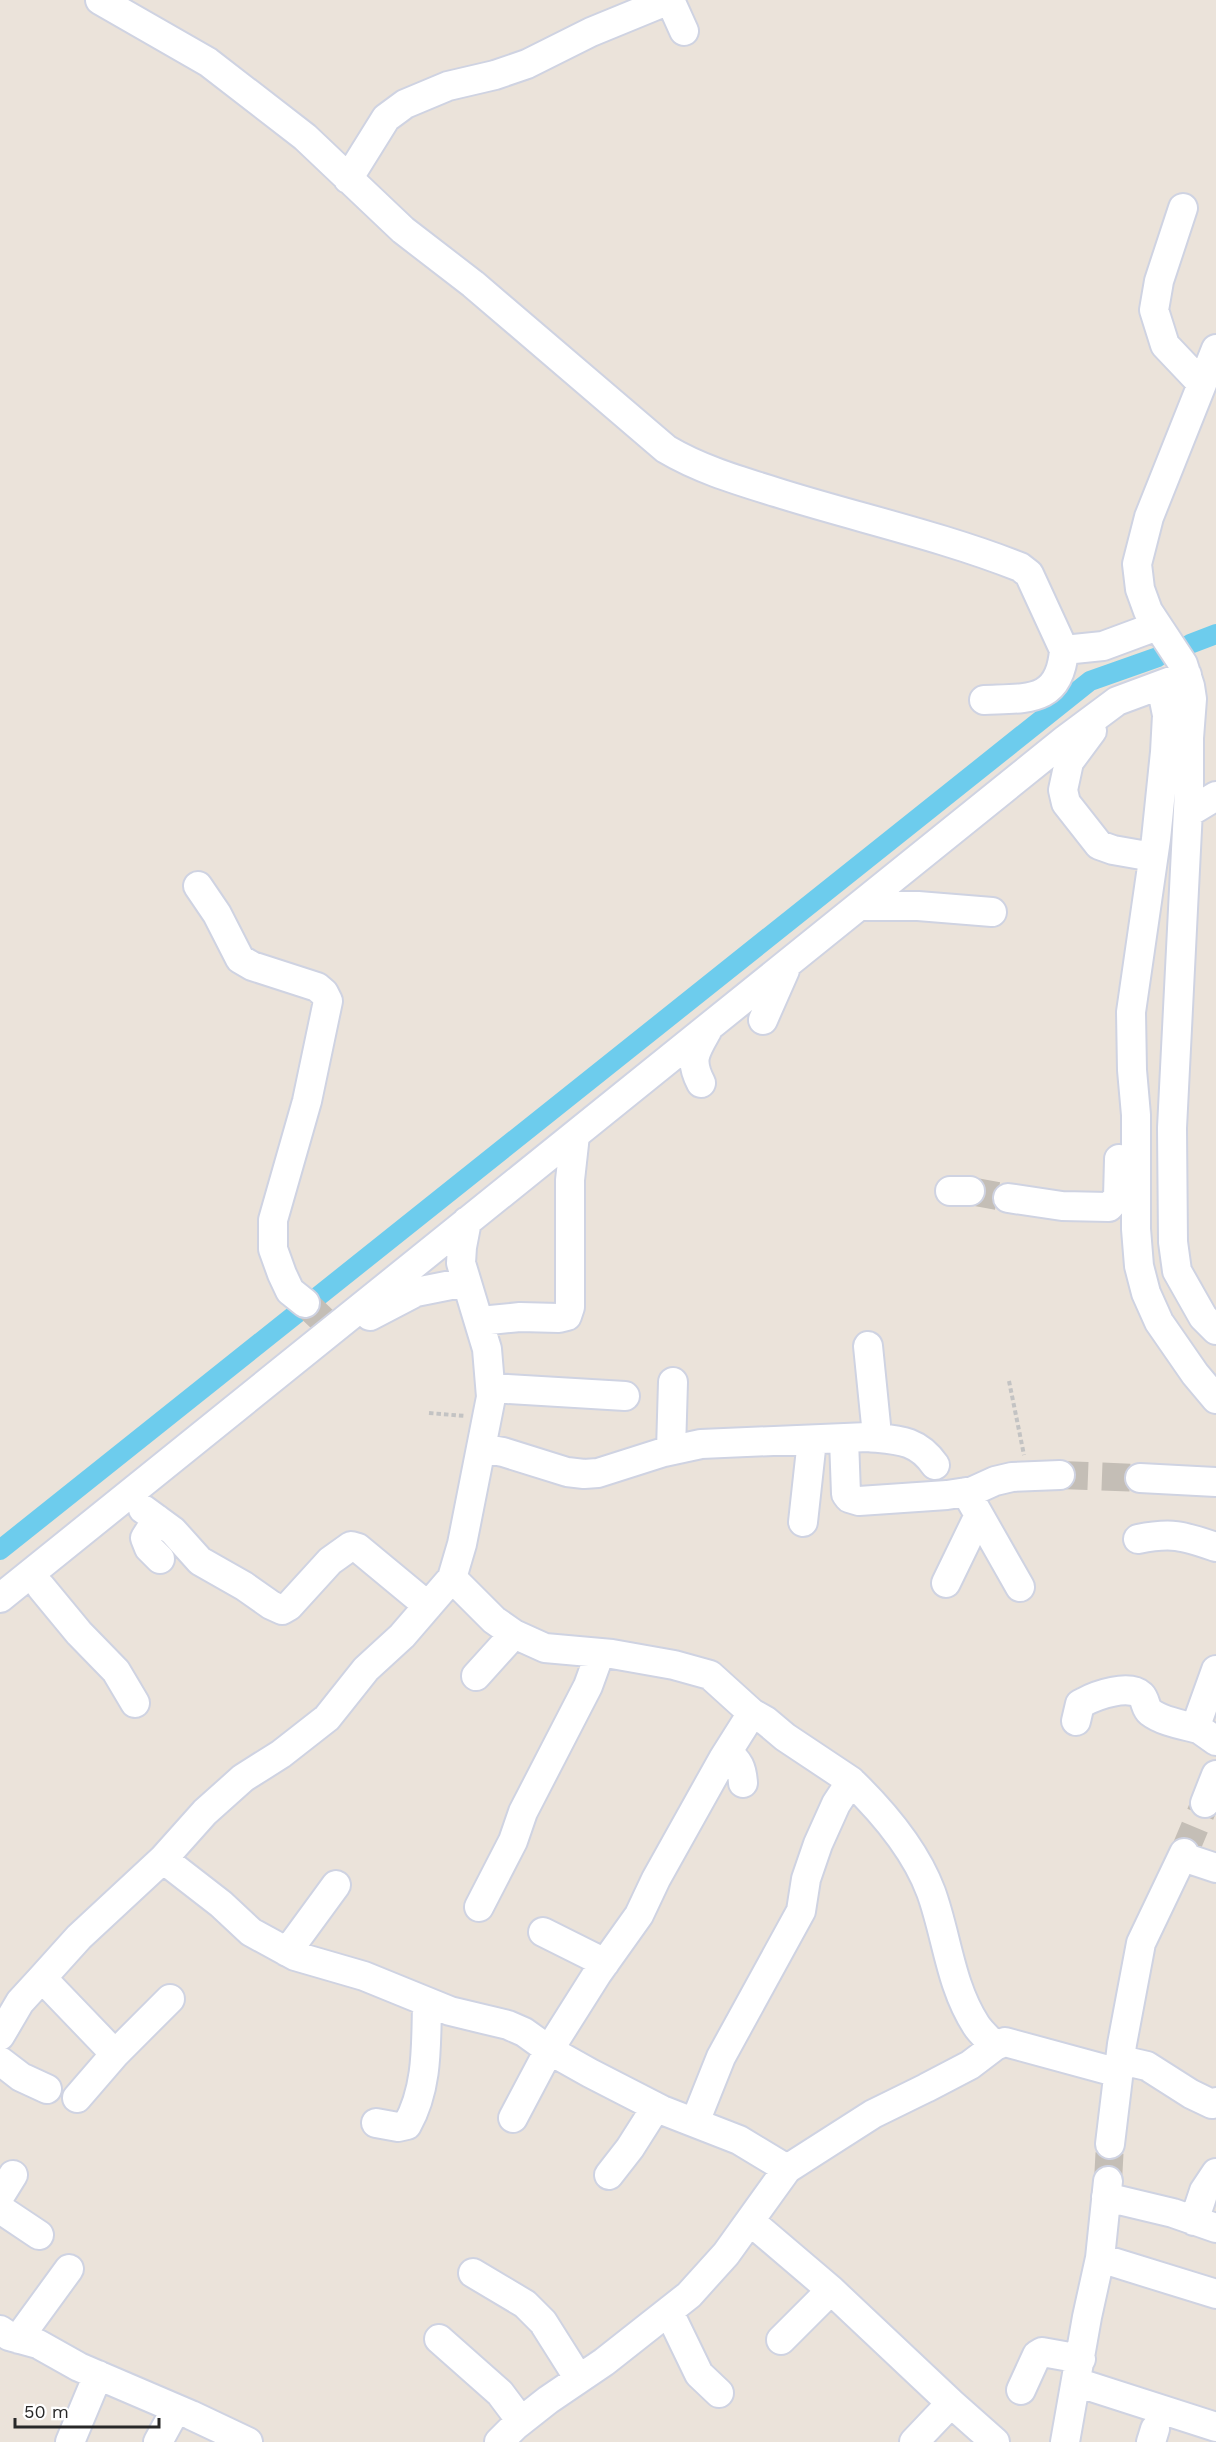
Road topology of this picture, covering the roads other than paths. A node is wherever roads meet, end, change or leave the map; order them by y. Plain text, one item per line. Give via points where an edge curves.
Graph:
1 (100, 0) edge
2 (670, 0) edge
3 (684, 31) dead end
4 (348, 179) junction
5 (1183, 208) dead end
6 (1216, 349) edge
7 (1202, 384) junction
8 (1157, 626) junction
9 (1082, 648) junction
10 (1174, 680) junction
11 (984, 700) dead end
12 (1108, 708) junction
13 (1216, 796) edge
14 (1188, 813) junction
15 (1153, 857) junction
16 (198, 886) dead end
17 (859, 906) junction
18 (992, 912) dead end
19 (787, 966) junction
20 (763, 1020) dead end
21 (708, 1029) junction
22 (701, 1083) dead end
23 (1136, 1115) junction
24 (575, 1135) junction
25 (1008, 1198) tunnel mouth
26 (467, 1221) junction
27 (466, 1282) junction
28 (322, 1318) junction
29 (480, 1321) junction
30 (1216, 1330) edge
31 (868, 1346) dead end
32 (1179, 1348) junction
33 (673, 1382) dead end
34 (1216, 1382) edge
35 (491, 1388) junction
36 (625, 1396) dead end
37 (1216, 1399) edge
38 (856, 1438) junction
39 (812, 1440) junction
40 (480, 1448) junction
41 (671, 1450) junction
42 (177, 1455) junction
43 (935, 1465) dead end
44 (1060, 1475) tunnel mouth
45 (1140, 1478) tunnel mouth
46 (1216, 1482) edge
47 (972, 1503) junction
48 (150, 1514) junction
49 (803, 1522) dead end
50 (1138, 1539) dead end
51 (68, 1543) junction
52 (1216, 1547) edge
53 (160, 1559) dead end
54 (452, 1578) junction
55 (946, 1583) dead end
56 (41, 1587) junction
57 (1020, 1587) dead end
58 (0, 1598) edge
59 (0, 1606) edge
60 (428, 1606) junction
61 (514, 1634) junction
62 (600, 1653) junction
63 (1216, 1670) edge
64 (476, 1676) dead end
65 (135, 1703) dead end
66 (752, 1713) junction
67 (1076, 1721) dead end
68 (1208, 1735) edge
69 (727, 1753) junction
70 (1216, 1775) edge
71 (851, 1781) junction
72 (743, 1783) dead end
73 (1205, 1803) tunnel mouth
74 (163, 1859) junction
75 (1216, 1868) edge
76 (336, 1885) dead end
77 (479, 1907) dead end
78 (543, 1932) dead end
79 (287, 1952) junction
80 (605, 1963) junction
81 (42, 1978) junction
82 (170, 1999) dead end
83 (428, 2003) junction
84 (0, 2036) edge
85 (995, 2046) junction
86 (549, 2050) junction
87 (115, 2054) junction
88 (0, 2061) edge
89 (1120, 2067) junction
90 (46, 2089) dead end
91 (77, 2098) dead end
92 (1216, 2102) edge
93 (656, 2107) junction
94 (513, 2118) dead end
95 (694, 2122) junction
96 (376, 2123) dead end
97 (1110, 2144) tunnel mouth
98 (787, 2169) junction
99 (1216, 2173) edge
100 (609, 2175) dead end
101 (0, 2209) edge
102 (750, 2221) junction
103 (1205, 2224) edge
104 (39, 2235) dead end
105 (1100, 2258) junction
106 (69, 2269) dead end
107 (473, 2273) dead end
108 (831, 2289) junction
109 (1216, 2294) edge
110 (669, 2312) junction
111 (9, 2335) edge
112 (439, 2339) dead end
113 (781, 2340) dead end
114 (1078, 2370) junction
115 (98, 2375) junction
116 (579, 2379) junction
117 (1021, 2390) dead end
118 (719, 2393) dead end
119 (951, 2403) junction
120 (176, 2409) junction
121 (1157, 2425) edge
122 (1216, 2427) edge
123 (515, 2433) edge
124 (70, 2442) edge
125 (158, 2442) edge
126 (248, 2442) edge
127 (914, 2442) edge
128 (995, 2442) edge
129 (1065, 2442) edge

1 - 4 street via 208,62 305,137
2 - 3 street
2 - 4 street via 591,32 527,64 448,86 405,104 386,118
4 - 9 street via 403,230 473,284 666,449 714,473 1020,567
5 - 7 street via 1159,281 1154,310 1165,345
6 - 7 street
7 - 8 street via 1149,517 1137,564 1140,589
8 - 9 street
8 - 10 street via 1183,664
9 - 11 street via 1052,688 1040,696
10 - 12 street
10 - 14 street via 1192,699
10 - 15 street
12 - 15 street via 1069,762 1063,790 1066,803 1100,844
12 - 17 street
13 - 14 street
14 - 30 street via 1172,1128 1173,1242 1177,1271 1203,1317
15 - 23 street via 1131,1012
16 - 28 street via 240,959 317,987 328,1001 307,1101 273,1220 273,1248 290,1291
17 - 18 street
17 - 19 street
19 - 20 street
19 - 21 street
21 - 22 street via 694,1053 694,1070
21 - 24 street
23 - 25 street via 1125,1124 1120,1136 1118,1197 1109,1208
23 - 32 street via 1139,1266 1159,1322
24 - 26 street
24 - 29 street via 570,1180 567,1316
26 - 27 street via 461,1263
26 - 28 street
27 - 28 street via 416,1292 346,1329
27 - 29 street
28 - 42 street
29 - 35 street
31 - 38 street via 876,1425 874,1433
32 - 34 street
32 - 37 street
33 - 41 street
35 - 36 street
35 - 40 street
38 - 39 street
38 - 43 street via 905,1441 926,1452
38 - 47 street via 846,1494 849,1498
39 - 41 street via 701,1444
39 - 49 street
40 - 41 street via 584,1474
40 - 54 street
42 - 48 street
42 - 51 street
44 - 47 street via 1003,1479
45 - 46 street
47 - 55 street
47 - 57 street
48 - 51 street via 90,1540
48 - 53 street via 145,1538
48 - 60 street via 173,1531 200,1561 282,1610 351,1545
50 - 52 street via 1176,1535
51 - 56 street via 62,1562
51 - 58 street
54 - 60 street
54 - 61 street via 478,1606
56 - 59 street via 18,1601
56 - 65 street via 116,1671
60 - 74 street via 366,1670 327,1718 243,1778 205,1812
61 - 62 street via 544,1648
61 - 64 street
62 - 66 street via 710,1675
62 - 77 street via 588,1686
63 - 68 street via 1198,1720
66 - 69 street
66 - 71 street
67 - 68 street via 1080,1704 1118,1690 1131,1690 1142,1696 1149,1711
69 - 72 street via 742,1769
69 - 80 street via 639,1915
70 - 73 street
71 - 85 street via 875,1804 914,1859 938,1913 962,1999 977,2027
71 - 95 street via 818,1844 806,1879 801,1911 721,2057
74 - 79 street via 251,1932
74 - 81 street via 79,1937
75 - 89 street via 1184,1855 1141,1943
76 - 79 street
78 - 80 street
79 - 83 street via 364,1976
80 - 86 street
81 - 84 street via 20,2002
81 - 87 street
82 - 87 street
83 - 86 street via 508,2025
83 - 96 street via 426,2065 411,2118 407,2125 399,2127
85 - 89 street via 1005,2042
85 - 98 street via 970,2065 873,2114
86 - 93 street
86 - 94 street
87 - 91 street
88 - 90 street
89 - 92 street via 1147,2066 1191,2094 1212,2104
89 - 97 street
93 - 95 street
93 - 100 street
95 - 98 street via 740,2140
98 - 102 street
99 - 103 street via 1204,2191
101 - 104 street
102 - 108 street
102 - 110 street via 726,2254
103 - 105 street via 1107,2189
105 - 109 street
105 - 114 street
106 - 111 street
107 - 116 street via 525,2304 543,2322
108 - 113 street
108 - 119 street
110 - 116 street
110 - 118 street via 699,2374
111 - 115 street via 38,2344
112 - 123 street via 500,2393
114 - 117 street via 1042,2352 1036,2355
114 - 121 street
114 - 129 street
115 - 120 street
115 - 124 street
116 - 123 street
119 - 127 street
119 - 128 street
120 - 125 street
120 - 126 street
121 - 122 street

